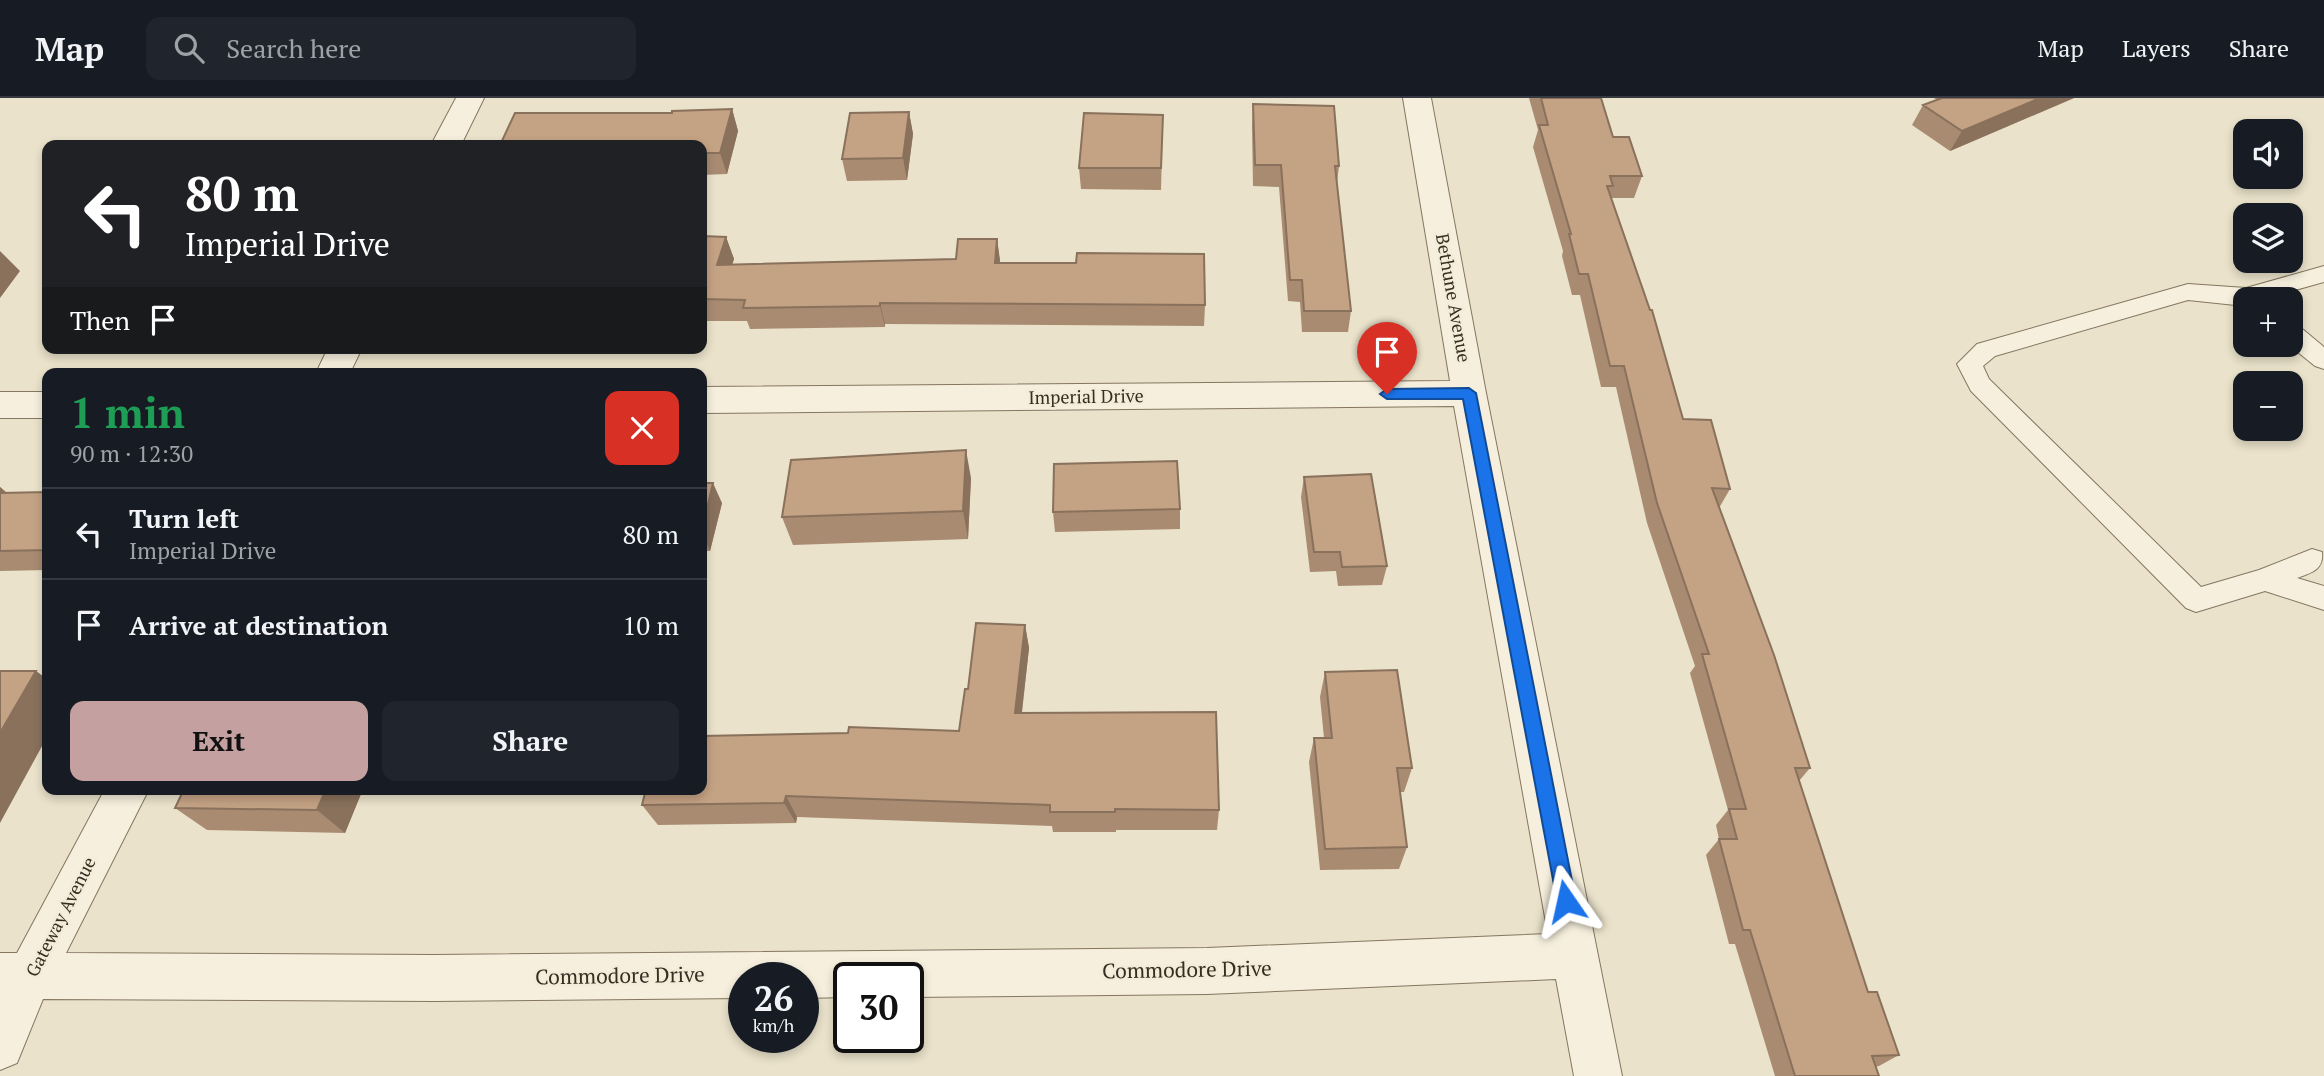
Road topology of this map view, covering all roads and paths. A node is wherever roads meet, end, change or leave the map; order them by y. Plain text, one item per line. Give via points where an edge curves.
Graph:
1 (470, 98) edge
2 (1417, 98) edge
3 (449, 140) edge
4 (2324, 274) edge
5 (2283, 287) edge
6 (2233, 296) edge
7 (2303, 343) edge
8 (2324, 360) edge
9 (1469, 393) junction
10 (707, 400) edge
11 (0, 405) edge
12 (42, 405) edge
13 (2312, 560) dead end
14 (2265, 580) junction
15 (2324, 598) edge
16 (124, 795) edge
17 (1577, 955) junction
18 (15, 975) edge
19 (0, 1046) edge
20 (1598, 1076) edge

1 - 3 street
2 - 9 street, Bethune Avenue
4 - 5 lane
6 - 14 lane via 2188,292 1986,350 1969,364 1980,385 2196,600
7 - 8 lane
9 - 10 street, Imperial Drive
9 - 17 street, Bethune Avenue
11 - 12 street
13 - 14 lane
14 - 15 lane
16 - 18 street, Gateway Avenue
17 - 18 street, Commodore Drive via 1207,971 434,978
17 - 20 street, Bethune Avenue
18 - 19 street, Gateway Avenue

